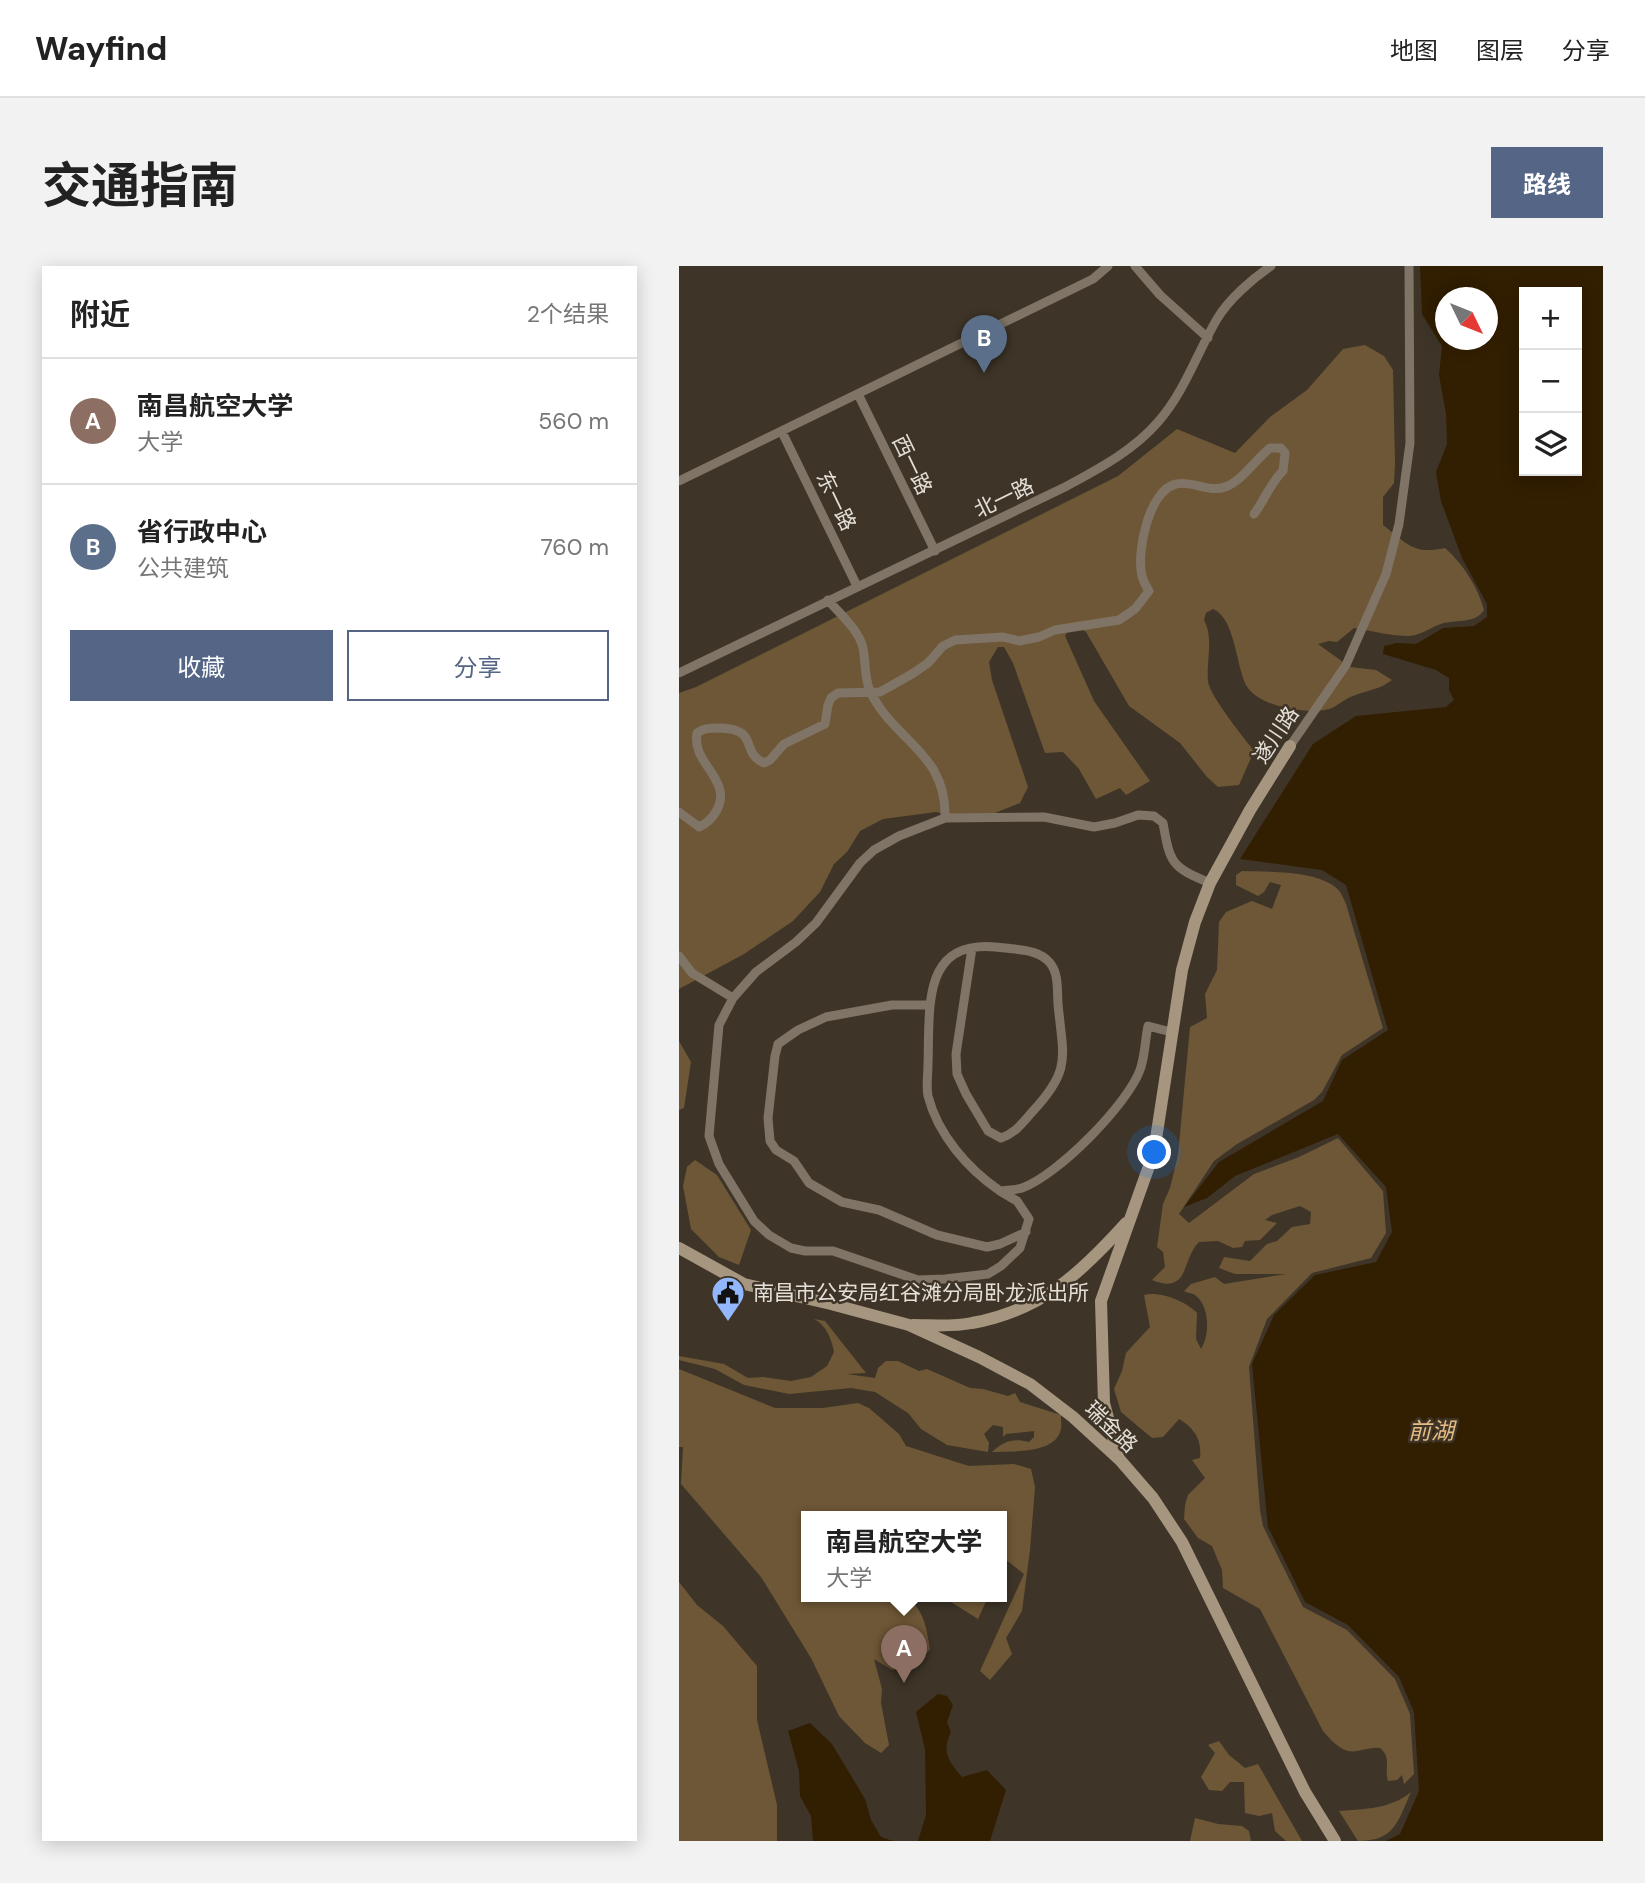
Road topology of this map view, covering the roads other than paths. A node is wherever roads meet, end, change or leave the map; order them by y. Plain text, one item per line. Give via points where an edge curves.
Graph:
1 (1108, 266) edge
2 (1135, 266) edge
3 (1271, 266) edge
4 (1409, 266) edge
5 (1208, 338) junction
6 (858, 394) junction
7 (782, 432) junction
8 (679, 481) edge
9 (1254, 514) dead end
10 (935, 551) junction
11 (857, 586) junction
12 (828, 600) junction
13 (679, 673) edge
14 (870, 690) junction
15 (1290, 746) joint
16 (679, 812) edge
17 (944, 818) junction
18 (1210, 883) junction
19 (972, 948) junction
20 (679, 956) edge
21 (733, 998) junction
22 (930, 1005) junction
23 (1171, 1032) junction
24 (1000, 1191) junction
25 (1130, 1219) junction
26 (1026, 1232) junction
27 (679, 1248) edge
28 (909, 1325) junction
29 (1119, 1460) junction
30 (1335, 1841) edge

1 - 6 street via 1093,279
2 - 5 street
3 - 5 street, 北一路 via 1218,317
4 - 15 street, 遂川路 via 1410,443 1399,524 1386,574 1346,665
5 - 10 street, 北一路 via 1158,422 1119,458
6 - 7 street
6 - 10 street, 西一路
7 - 8 street
7 - 11 street, 东一路
9 - 14 street via 1283,471 1285,453 1281,448 1270,448 1224,488 1177,484 1163,491 1143,537 1142,576 1149,591 1135,610 1119,620 1019,641 1003,637 955,640 912,674 880,692
10 - 11 street, 北一路
11 - 12 street, 北一路
12 - 13 street, 北一路
12 - 14 street via 859,637
14 - 16 street via 838,693 828,705 825,724 794,738 764,763 753,755 741,732 702,729 696,740 700,757 720,788 720,800 715,814 699,827
14 - 17 street via 886,717 928,759 945,802
15 - 18 street, 遂川路
17 - 18 street via 1044,817 1094,827 1138,815 1154,816 1163,822 1168,855 1177,866
17 - 21 street via 874,850 816,923 756,972
18 - 23 street, 遂川路 via 1182,970
19 - 19 street via 1035,953 1049,961 1056,973 1061,1073 1012,1134 1001,1138 988,1131 957,1074
19 - 22 street via 943,962
20 - 21 street via 692,973
21 - 26 street via 719,1025 709,1136 719,1164 754,1222 769,1235 791,1248 833,1251 918,1280 988,1274 1020,1248
22 - 24 street via 927,1093 936,1117 977,1176
22 - 26 street via 892,1005 826,1017 778,1044 768,1118 770,1141 794,1161 809,1183 842,1202 987,1247
23 - 24 street via 1148,1026 1140,1069 1127,1093 1081,1146 1022,1188
23 - 25 street, 遂川路 via 1154,1152
24 - 26 street via 1017,1201 1029,1219
25 - 28 street, 遂川路 via 1077,1274 1023,1309 970,1324
25 - 29 street, 遂川路 via 1101,1301 1104,1403
27 - 28 street, 瑞金路 via 744,1283
28 - 29 street, 瑞金路 via 1030,1384
29 - 30 street, 瑞金路 via 1153,1498 1182,1542 1305,1792

